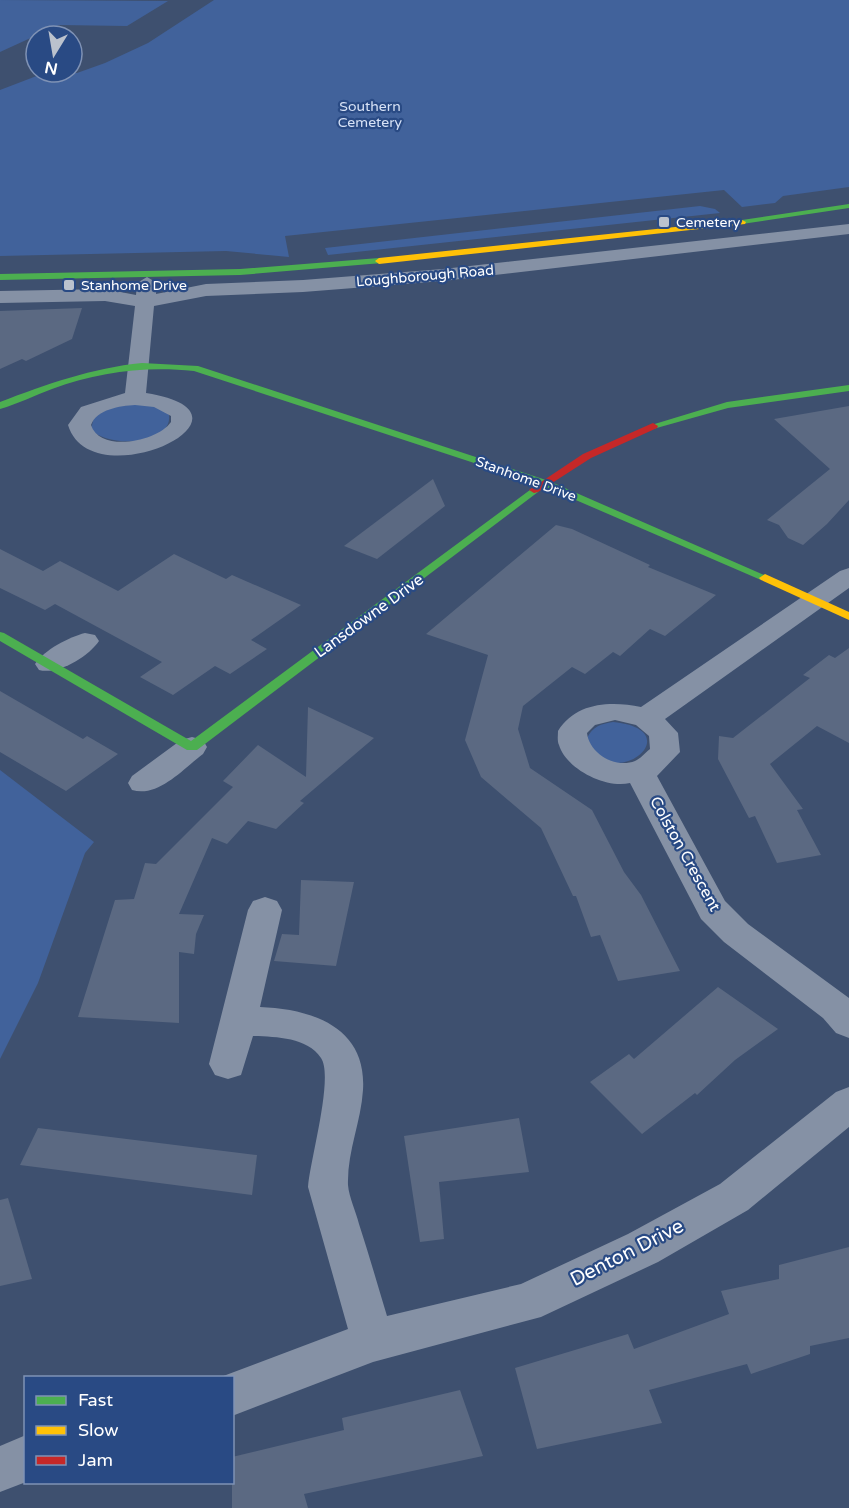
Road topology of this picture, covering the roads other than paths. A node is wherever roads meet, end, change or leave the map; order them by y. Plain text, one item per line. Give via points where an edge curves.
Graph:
1 (849, 206) edge
2 (849, 229) edge
3 (148, 274) junction
4 (0, 277) edge
5 (0, 297) edge
6 (145, 302) junction
7 (139, 362) junction
8 (849, 388) edge
9 (135, 398) dead end
10 (0, 406) edge
11 (544, 483) junction
12 (849, 576) edge
13 (815, 600) junction
14 (849, 616) edge
15 (0, 636) edge
16 (85, 641) dead end
17 (49, 664) junction
18 (646, 718) junction
19 (192, 747) junction
20 (639, 771) junction
21 (143, 783) dead end
22 (265, 910) dead end
23 (238, 1021) junction
24 (849, 1023) edge
25 (228, 1064) dead end
26 (849, 1102) edge
27 (374, 1341) junction
28 (234, 1393) edge
29 (24, 1459) edge
30 (0, 1469) edge

1 - 3 street, Loughborough Road via 745,222 318,267
2 - 6 street, Loughborough Road via 444,275 206,290
3 - 4 street, Loughborough Road
3 - 6 street
5 - 6 street, Loughborough Road via 105,296
6 - 7 street
7 - 9 street
7 - 10 street, Stanhome Drive via 71,376
7 - 11 street, Stanhome Drive via 195,368
8 - 11 street, Lansdowne Drive via 779,394 719,405 661,422 566,465
11 - 13 street, Stanhome Drive
11 - 19 street, Lansdowne Drive
12 - 13 street
13 - 14 street, Stanhome Drive
13 - 18 street
15 - 17 street
16 - 17 street
17 - 19 street
18 - 20 street via 663,734 664,752 651,767
18 - 20 street via 631,712 600,712 586,717 571,735 572,746 590,765 606,771
19 - 21 street, Lansdowne Drive
20 - 24 street, Colston Crescent via 713,910 736,933 836,1008
22 - 23 street
23 - 25 street
23 - 27 street via 291,1024 317,1032 336,1045 345,1066 344,1092 327,1168 328,1187
26 - 27 street, Denton Drive via 734,1197 643,1248 526,1303
27 - 28 street, Denton Drive
29 - 30 street

